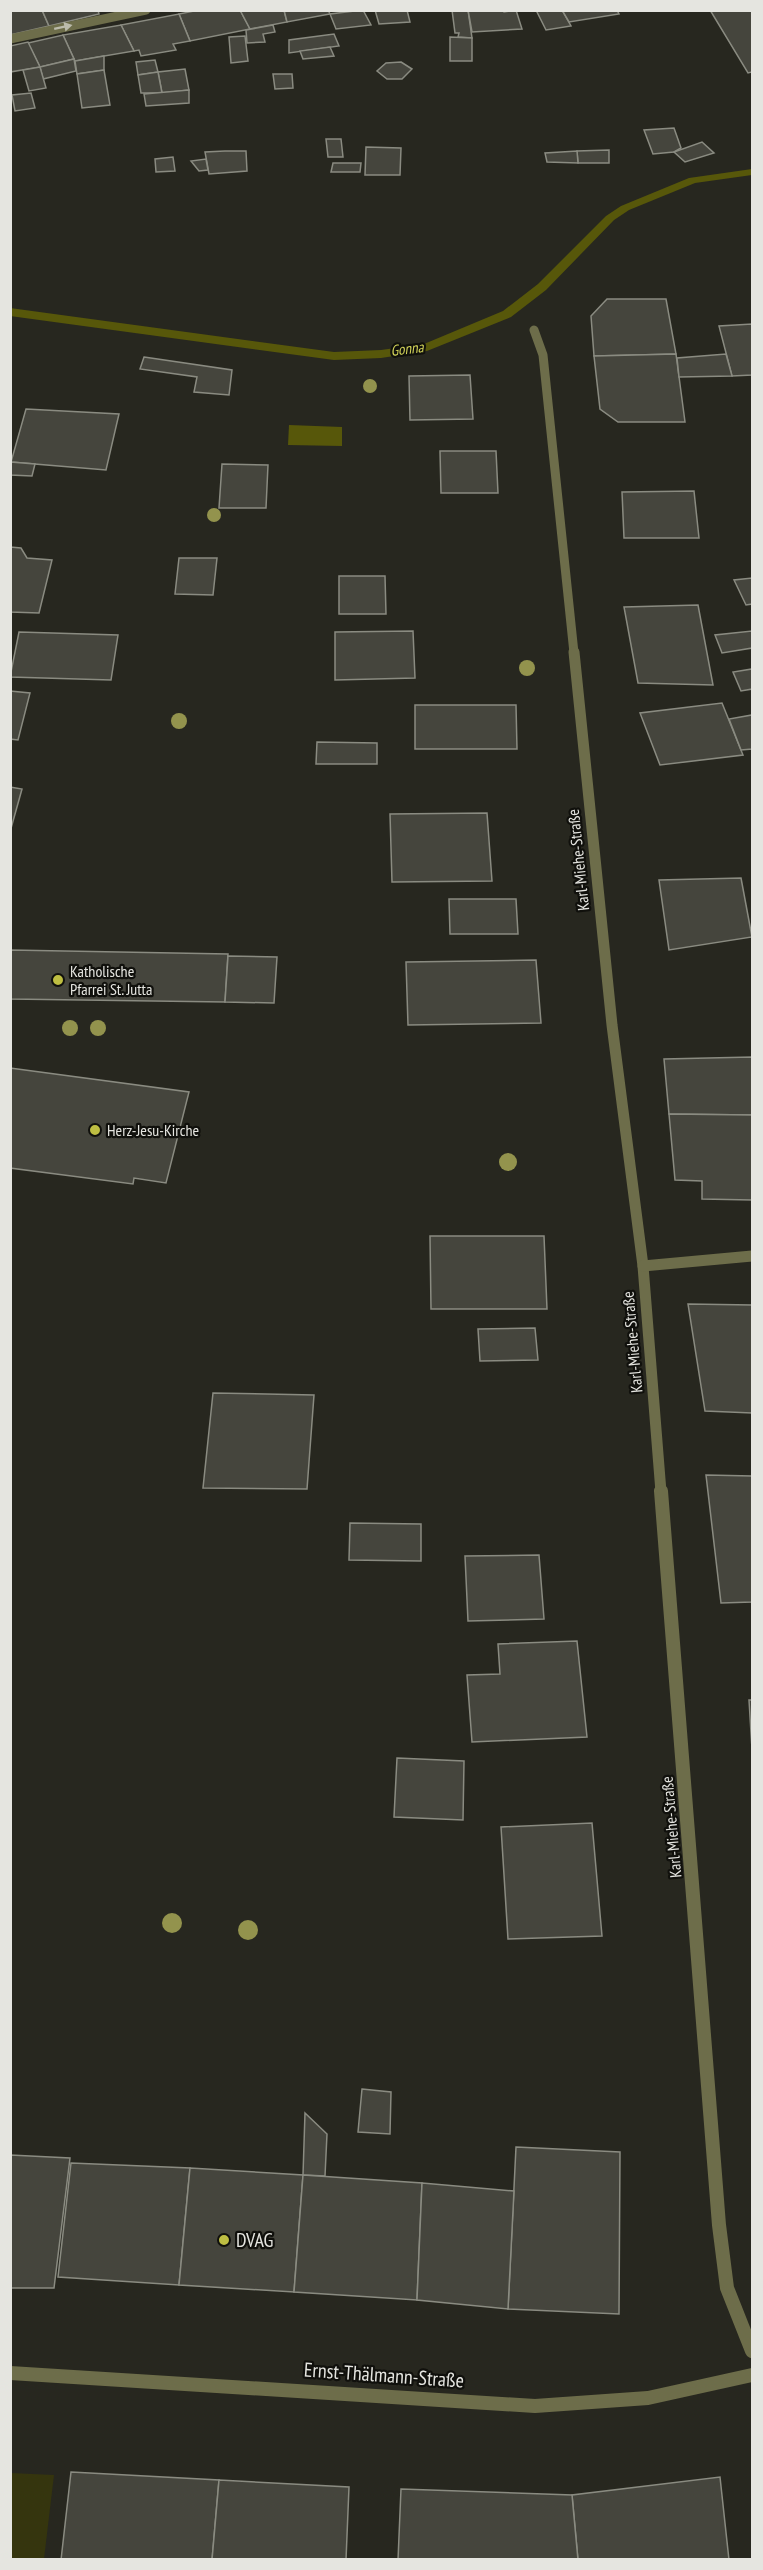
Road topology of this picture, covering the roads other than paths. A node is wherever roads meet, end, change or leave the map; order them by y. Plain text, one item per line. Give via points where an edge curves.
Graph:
1 (147, 10) edge
2 (115, 13) edge
3 (10, 39) edge
4 (534, 330) dead end
5 (753, 1256) edge
6 (643, 1266) junction
7 (753, 2351) edge
8 (10, 2373) edge
9 (753, 2375) edge

1 - 2 street
3 -> 2 street
4 - 6 street, Karl-Miehe-Straße via 543,355 612,1025
5 - 6 street
6 - 7 street, Karl-Miehe-Straße via 719,2225 727,2288
8 - 9 street, Ernst-Thälmann-Straße via 536,2406 648,2398

